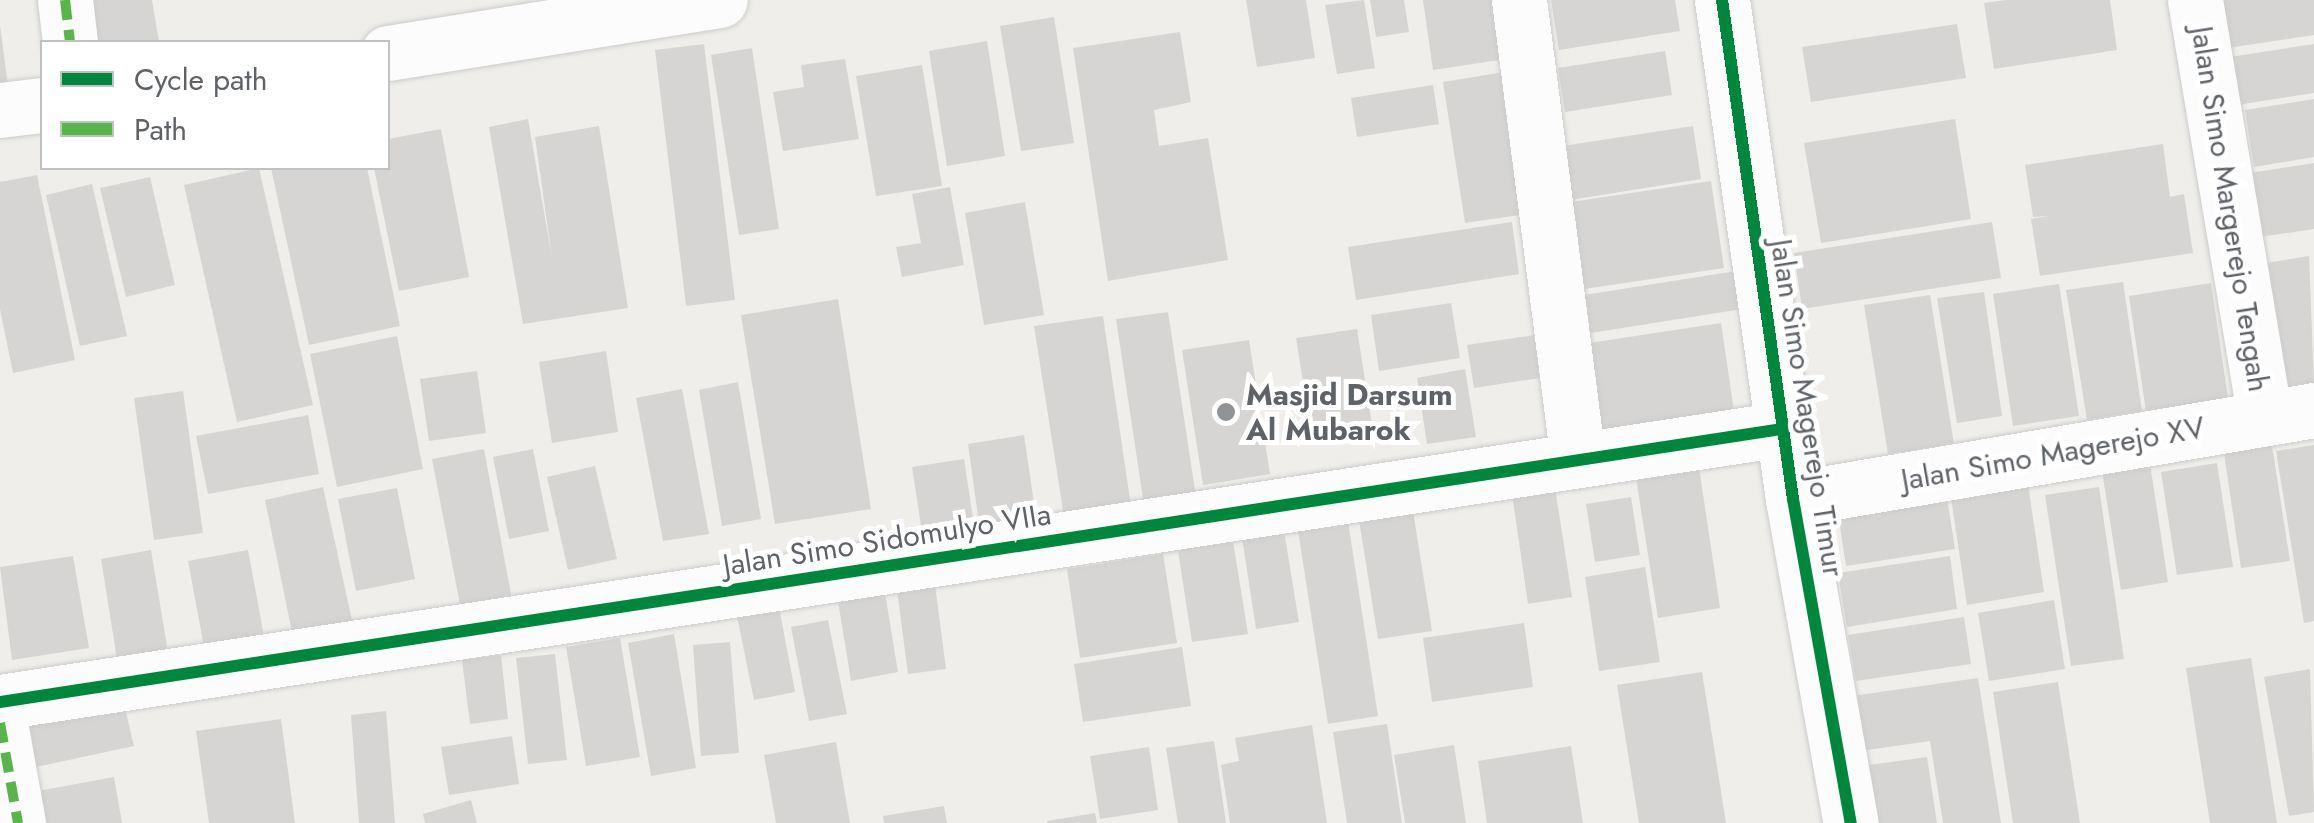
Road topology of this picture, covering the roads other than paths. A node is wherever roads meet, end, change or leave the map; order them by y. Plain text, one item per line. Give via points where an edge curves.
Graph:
1 (65, 0) edge
2 (720, 0) edge
3 (1519, 0) edge
4 (1722, 0) edge
5 (2195, 0) edge
6 (70, 40) edge
7 (390, 52) edge
8 (40, 106) edge
9 (0, 110) edge
10 (2289, 414) edge
11 (1782, 429) junction
12 (1578, 460) junction
13 (1793, 499) junction
14 (0, 702) edge
15 (0, 723) edge
16 (18, 823) edge
17 (1851, 823) edge

1 - 6 street
2 - 7 street
3 - 12 street
4 - 11 street, Jalan Simo Magerejo Timur
5 - 10 street, Jalan Simo Margerejo Tengah
8 - 9 street
10 - 13 street, Jalan Simo Magerejo XV
11 - 12 street, Jalan Simo Sidomulyo VIIa
11 - 13 street, Jalan Simo Magerejo Timur
12 - 14 street, Jalan Simo Sidomulyo VIIa
13 - 17 street, Jalan Simo Magerejo Timur
15 - 16 street

